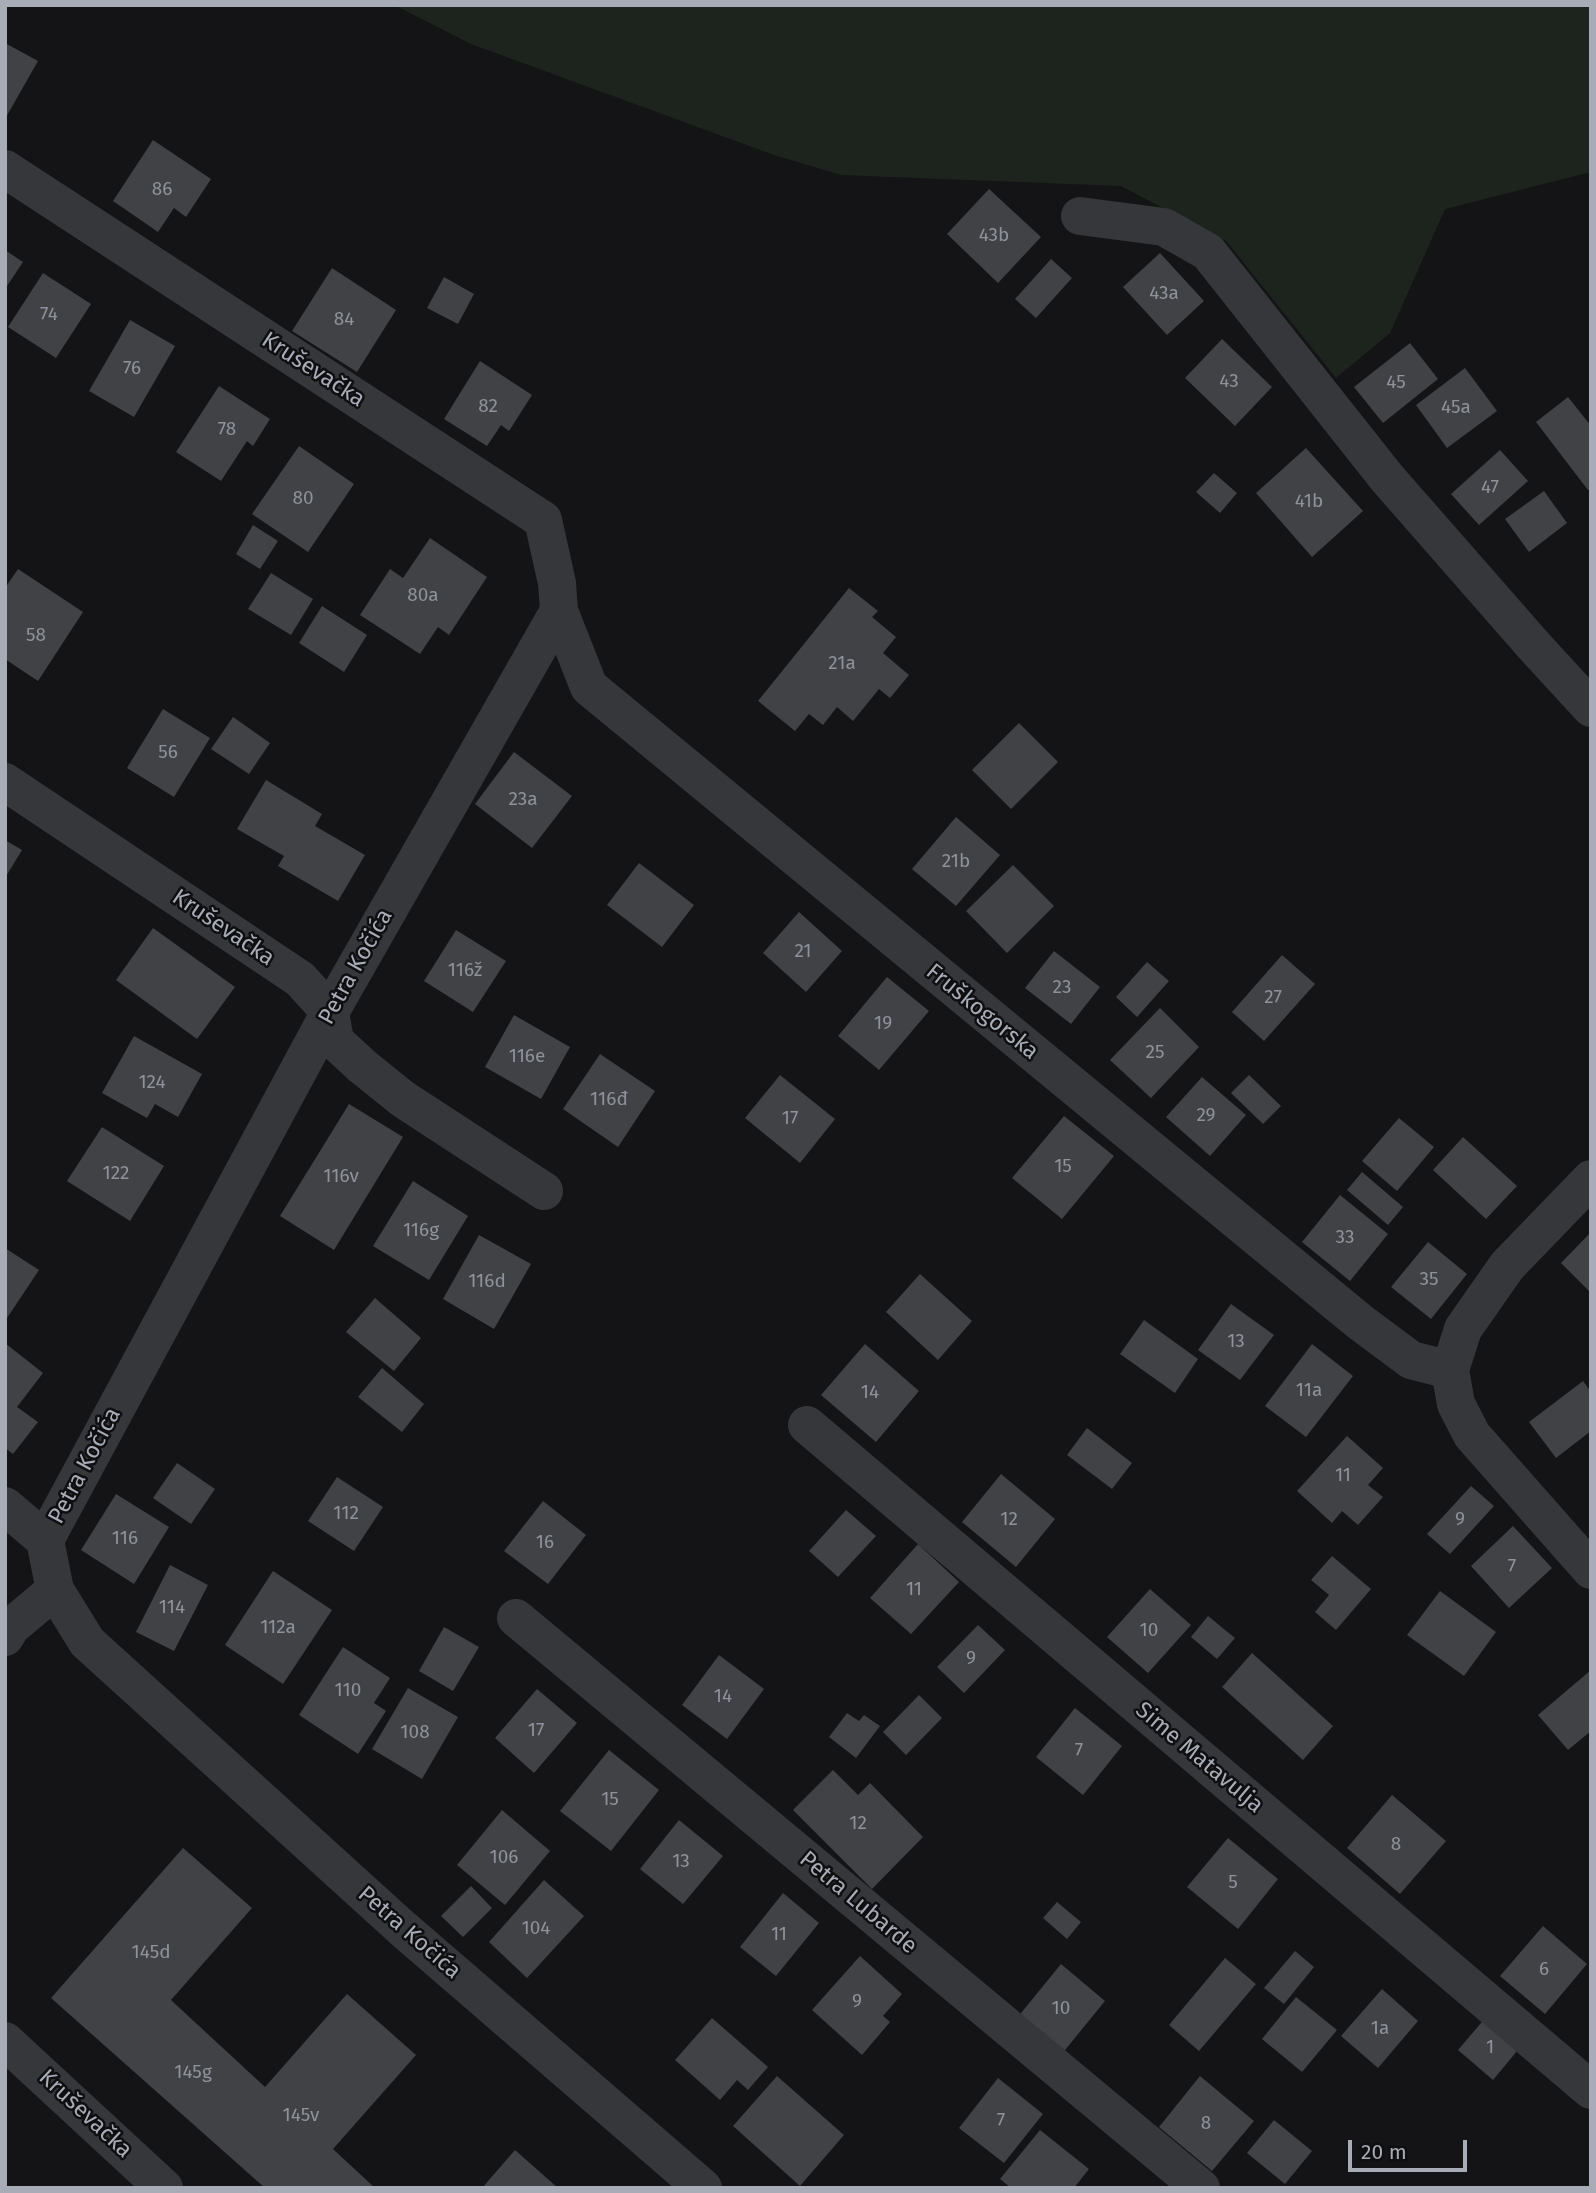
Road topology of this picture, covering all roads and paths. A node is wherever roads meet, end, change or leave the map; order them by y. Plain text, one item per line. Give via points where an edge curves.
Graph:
1 (5, 169) edge
2 (1080, 216) dead end
3 (559, 611) junction
4 (1591, 708) edge
5 (5, 782) edge
6 (330, 1012) junction
7 (1591, 1179) edge
8 (544, 1191) dead end
9 (1450, 1370) junction
10 (807, 1425) dead end
11 (5, 1506) edge
12 (45, 1539) junction
13 (1591, 1570) edge
14 (55, 1590) junction
15 (516, 1618) dead end
16 (5, 1637) edge
17 (5, 2041) edge
18 (1591, 2090) edge
19 (164, 2188) edge
20 (703, 2188) edge
21 (1201, 2188) edge

1 - 3 street, Kruševačka via 543,520
2 - 4 street via 1164,226 1208,252 1387,478
3 - 6 street, Petra Kočića
3 - 9 street, Fruškogorska via 589,687 1360,1322 1411,1360
5 - 6 street, Kruševačka via 299,979
6 - 8 street via 335,1041 362,1066
6 - 12 street, Petra Kočića
7 - 9 street via 1507,1266 1464,1329
9 - 13 street via 1457,1404 1472,1435
10 - 18 street, Sime Matavulja
11 - 12 street
12 - 14 street, Petra Kočića
14 - 16 street
14 - 20 street, Petra Kočića via 87,1642 402,1928
15 - 21 street, Petra Lubarde
17 - 19 street, Kruševačka

